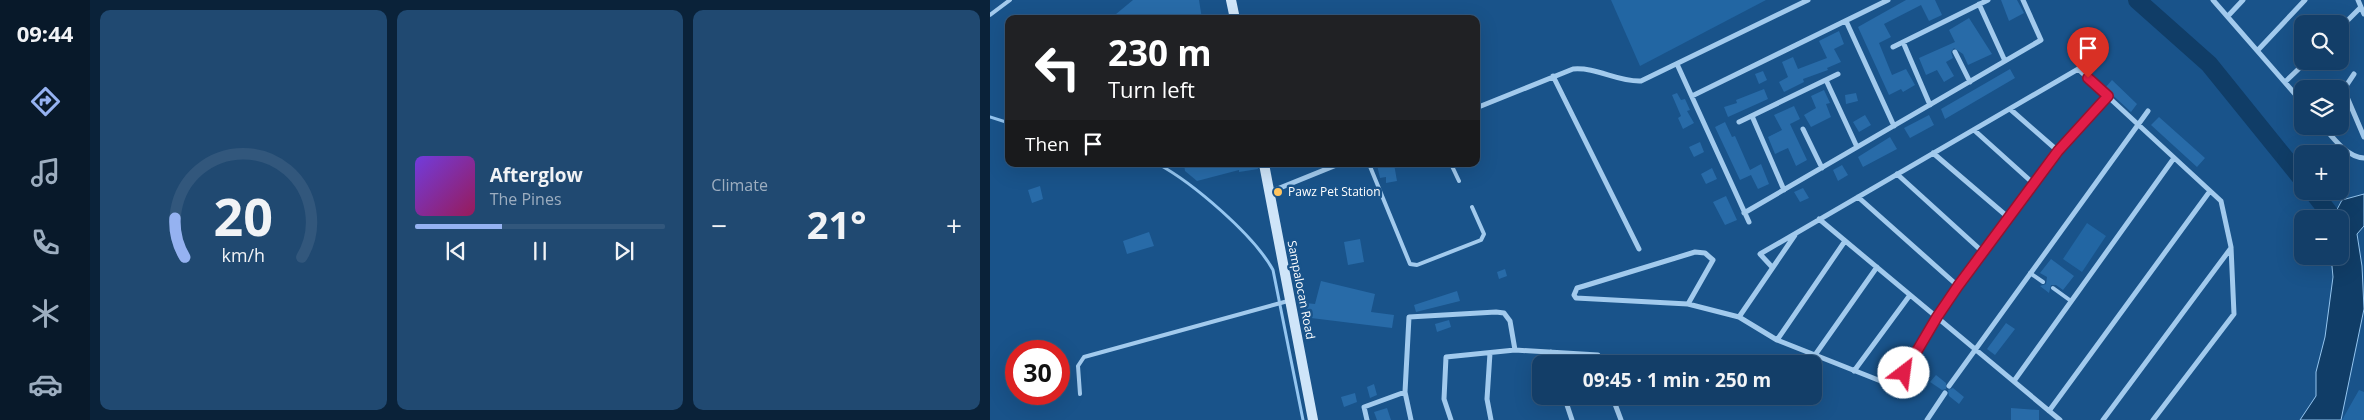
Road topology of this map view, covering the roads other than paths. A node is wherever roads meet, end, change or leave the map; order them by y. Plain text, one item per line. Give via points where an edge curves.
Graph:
1 (1010, 0) edge
2 (1231, 0) edge
3 (1808, 0) edge
4 (1888, 0) edge
5 (1988, 0) edge
6 (2023, 0) edge
7 (2213, 0) edge
8 (2242, 0) edge
9 (2305, 0) edge
10 (2358, 0) edge
11 (1979, 4) junction
12 (2361, 7) junction
13 (2364, 14) edge
14 (990, 15) edge
15 (1234, 15) edge
16 (2228, 16) junction
17 (2349, 19) edge
18 (1846, 21) junction
19 (1903, 42) junction
20 (1893, 47) dead end
21 (2258, 50) junction
22 (1954, 52) dead end
23 (2005, 61) junction
24 (2092, 61) dead end
25 (1677, 64) junction
26 (2078, 69) junction
27 (2298, 70) edge
28 (1838, 74) dead end
29 (2354, 74) dead end
30 (1553, 76) junction
31 (1826, 80) junction
32 (1970, 82) junction
33 (2285, 82) junction
34 (2349, 82) edge
35 (2294, 93) edge
36 (1692, 96) junction
37 (2108, 96) junction
38 (2349, 102) edge
39 (1930, 105) junction
40 (1480, 106) edge
41 (2010, 109) junction
42 (2148, 111) dead end
43 (1752, 116) junction
44 (1739, 122) dead end
45 (2138, 125) junction
46 (1894, 126) junction
47 (1803, 129) dead end
48 (1974, 130) junction
49 (2331, 135) edge
50 (2364, 137) edge
51 (1857, 147) junction
52 (2058, 151) junction
53 (1933, 153) junction
54 (2174, 158) junction
55 (2364, 158) edge
56 (1265, 167) edge
57 (1332, 167) edge
58 (1370, 167) edge
59 (1452, 167) edge
60 (1822, 168) junction
61 (1897, 174) junction
62 (1459, 181) dead end
63 (2034, 184) junction
64 (1784, 190) junction
65 (2210, 191) junction
66 (1269, 192) junction
67 (1858, 197) junction
68 (1472, 208) dead end
69 (1744, 213) junction
70 (2009, 218) junction
71 (1819, 219) junction
72 (1748, 222) dead end
73 (1798, 232) junction
74 (1845, 241) junction
75 (2231, 248) junction
76 (1639, 249) dead end
77 (1984, 253) junction
78 (1772, 267) junction
79 (1876, 267) junction
80 (2030, 273) junction
81 (2043, 282) dead end
82 (1958, 286) junction
83 (2053, 288) dead end
84 (1910, 295) junction
85 (1290, 300) junction
86 (2071, 301) junction
87 (1688, 304) junction
88 (1937, 317) junction
89 (1739, 318) junction
90 (1777, 340) junction
91 (1974, 348) junction
92 (1514, 350) junction
93 (1490, 352) junction
94 (1551, 352) junction
95 (1552, 355) edge
96 (1598, 355) edge
97 (1813, 355) edge
98 (1816, 355) edge
99 (1822, 359) edge
100 (1854, 371) junction
101 (2014, 381) junction
102 (1949, 386) dead end
103 (1405, 392) junction
104 (1945, 393) dead end
105 (1080, 394) dead end
106 (1567, 405) edge
107 (1615, 405) edge
108 (2049, 411) junction
109 (1313, 420) edge
110 (1367, 420) edge
111 (1410, 420) edge
112 (1451, 420) edge
113 (1491, 420) edge
114 (1572, 420) edge
115 (1621, 420) edge
116 (1926, 420) edge
117 (2060, 420) edge
118 (2103, 420) edge
119 (2153, 420) edge

1 - 14 lane
2 - 15 main road
3 - 25 street
4 - 18 street
5 - 11 street
6 - 23 street via 2042,40
7 - 16 street
8 - 16 street
9 - 21 street
10 - 12 street
11 - 19 street
11 - 23 street
12 - 13 street
12 - 17 street
16 - 21 street
18 - 36 street
18 - 46 street
19 - 20 street
19 - 39 street
21 - 33 street
22 - 32 street
23 - 32 street
24 - 26 street
25 - 30 street via 1641,81 1626,81 1586,68
25 - 36 street
26 - 37 street
26 - 41 street
27 - 33 street
28 - 31 street
29 - 34 street
30 - 40 street
30 - 76 street
31 - 43 street
31 - 51 street
32 - 39 street
33 - 35 street
36 - 69 street
37 - 45 street
37 - 52 street
38 - 50 street
39 - 46 street
41 - 48 street
41 - 52 street
42 - 45 street
43 - 44 street
43 - 64 street
45 - 54 street
45 - 80 street
46 - 51 street
47 - 60 street
48 - 53 street
48 - 63 street
49 - 55 street via 2340,146
51 - 60 street
52 - 63 street
53 - 61 street
53 - 70 street
54 - 65 street
54 - 86 street
56 - 66 main road, Sampalocan Road
57 - 66 street
58 - 68 lane via 1410,264 1417,265 1481,240 1484,234
59 - 62 lane
60 - 64 street
61 - 67 street
61 - 77 street
63 - 70 street
64 - 69 street
65 - 75 street via 2221,201
65 - 108 street
66 - 85 main road, Sampalocan Road
67 - 71 street
67 - 82 street
69 - 72 street
70 - 77 street
71 - 73 street
71 - 74 street
73 - 78 street
73 - 78 street via 1760,254
74 - 79 street
74 - 90 street
75 - 118 street
75 - 119 street via 2234,314
77 - 82 street
78 - 89 street
79 - 84 street
79 - 98 street
80 - 81 lane
80 - 91 street
82 - 88 street
83 - 86 lane
84 - 88 street
84 - 100 street
85 - 105 lane via 1084,356 1078,366
85 - 109 main road, Sampalocan Road
86 - 101 street
87 - 87 street via 1712,260 1705,253 1695,252 1577,288 1574,295 1576,298
87 - 89 street
88 - 91 street
88 - 100 street via 1896,387
89 - 90 street
90 - 97 street
91 - 101 street
91 - 102 street
92 - 93 street
92 - 94 street
92 - 103 street via 1510,322 1504,313 1409,317
93 - 112 street via 1446,357 1444,399
93 - 113 street via 1487,399
94 - 95 street
94 - 96 street
99 - 100 street
101 - 108 street
103 - 110 street via 1364,407
103 - 111 street
104 - 116 street
106 - 114 street
107 - 115 street
108 - 117 street

